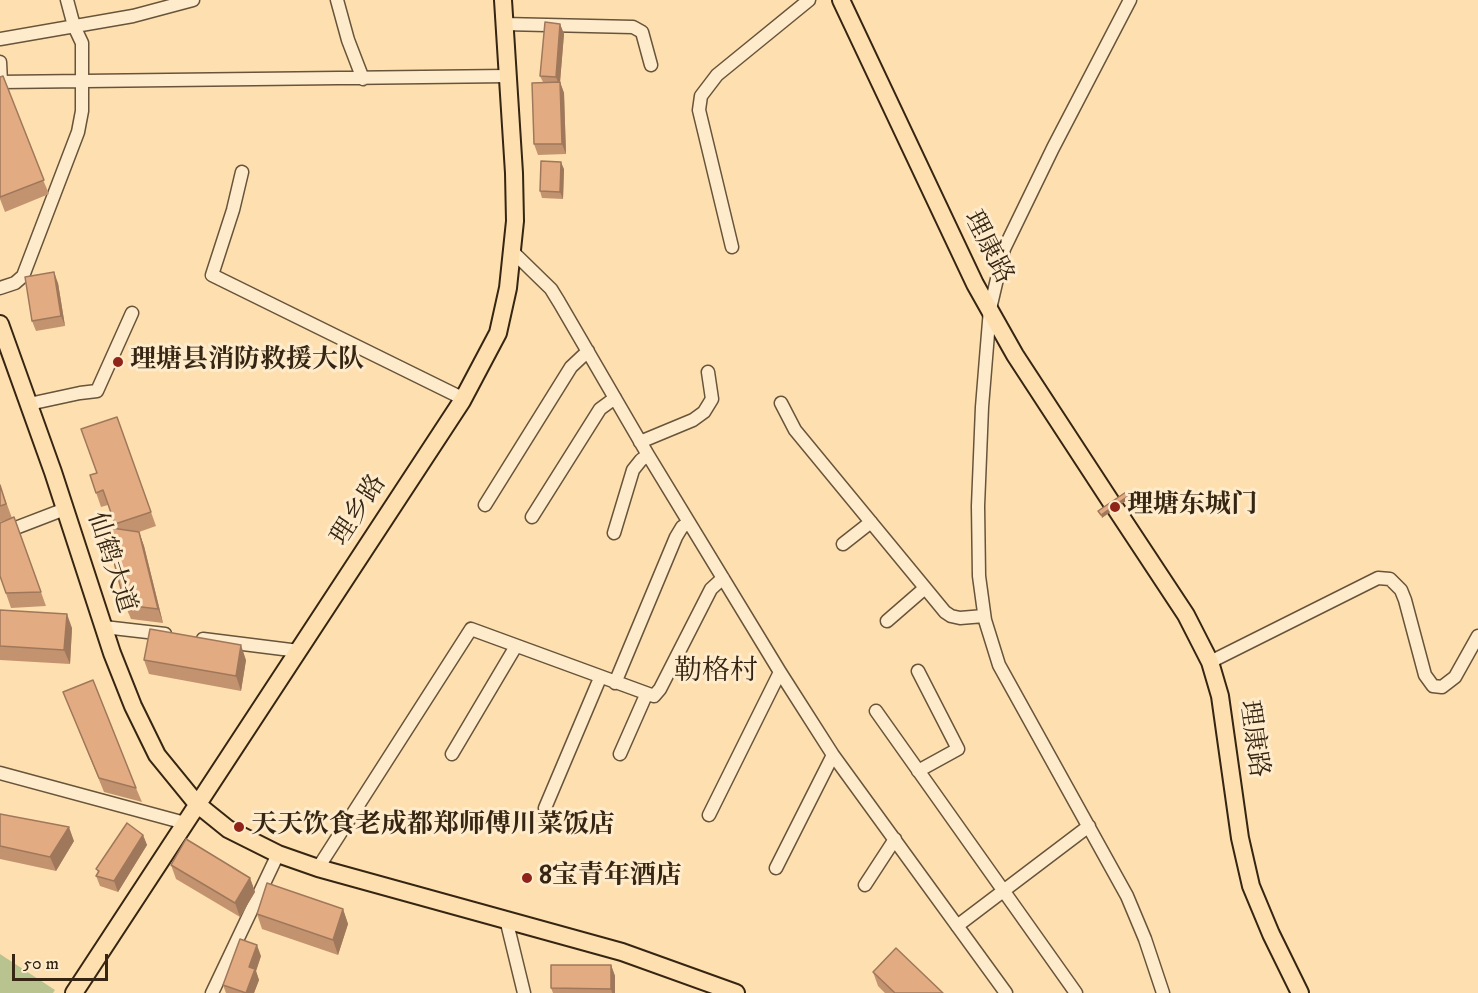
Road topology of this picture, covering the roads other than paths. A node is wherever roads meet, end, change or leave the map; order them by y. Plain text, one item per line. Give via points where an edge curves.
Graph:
1 (67, 0) edge
2 (193, 0) edge
3 (337, 0) edge
4 (503, 0) edge
5 (809, 0) edge
6 (841, 0) edge
7 (1130, 0) edge
8 (504, 24) junction
9 (74, 26) junction
10 (0, 39) edge
11 (0, 62) edge
12 (651, 65) dead end
13 (508, 76) junction
14 (363, 79) junction
15 (83, 81) junction
16 (1, 82) edge
17 (242, 172) dead end
18 (732, 247) dead end
19 (513, 252) junction
20 (0, 288) edge
21 (990, 309) junction
22 (132, 313) dead end
23 (0, 324) edge
24 (588, 351) junction
25 (708, 372) dead end
26 (615, 398) junction
27 (464, 399) junction
28 (781, 403) dead end
29 (29, 404) junction
30 (640, 442) junction
31 (648, 455) junction
32 (485, 505) dead end
33 (66, 509) junction
34 (532, 517) dead end
35 (689, 522) junction
36 (871, 522) junction
37 (614, 533) dead end
38 (0, 534) edge
39 (843, 544) dead end
40 (723, 578) junction
41 (925, 588) junction
42 (984, 616) junction
43 (887, 621) dead end
44 (104, 627) junction
45 (172, 635) edge
46 (1478, 636) edge
47 (195, 638) edge
48 (516, 646) junction
49 (299, 651) junction
50 (1210, 662) junction
51 (918, 671) dead end
52 (780, 672) junction
53 (600, 678) junction
54 (615, 683) junction
55 (646, 695) junction
56 (876, 711) dead end
57 (452, 754) dead end
58 (620, 754) dead end
59 (833, 755) junction
60 (918, 771) junction
61 (0, 773) edge
62 (197, 804) junction
63 (545, 808) dead end
64 (709, 815) dead end
65 (185, 823) junction
66 (1089, 826) junction
67 (895, 839) junction
68 (278, 854) junction
69 (318, 868) junction
70 (776, 868) dead end
71 (865, 885) dead end
72 (1002, 891) junction
73 (506, 919) junction
74 (957, 926) junction
75 (74, 993) edge
76 (212, 993) edge
77 (524, 993) edge
78 (736, 993) edge
79 (1006, 993) edge
80 (1076, 993) edge
81 (1163, 993) edge
82 (1300, 993) edge

1 - 9 street
2 - 9 street
3 - 14 street
4 - 8 main road, 理乡路
5 - 18 street via 717,75 701,96 699,110
6 - 21 main road, 理康路 via 962,258
7 - 21 street via 1004,249
8 - 12 street via 633,27 642,32
8 - 13 main road, 理乡路
9 - 10 street
9 - 15 street via 82,43
11 - 16 street
13 - 14 street
13 - 19 main road, 理乡路 via 514,173
14 - 15 street
15 - 16 street
15 - 20 street via 78,132 23,276 15,284
17 - 27 street via 212,276
19 - 24 street via 551,289
19 - 27 main road, 理乡路 via 498,333
21 - 42 street via 978,506
21 - 50 main road, 理康路 via 1015,355 1186,615
22 - 29 street via 97,391
23 - 29 main road, 仙鹤大道
24 - 26 street
24 - 32 street via 571,367
25 - 30 street via 712,399 708,408 693,420
26 - 30 street
26 - 34 street via 600,409
27 - 49 main road, 理乡路
28 - 36 street via 795,430
29 - 33 main road, 仙鹤大道
30 - 31 street
31 - 35 street
31 - 37 street via 633,470
33 - 38 street
33 - 44 main road, 仙鹤大道
35 - 40 street
35 - 54 street via 676,537
36 - 39 street
36 - 41 street
40 - 52 street
40 - 55 street via 711,589 658,693
41 - 42 street via 951,616
41 - 43 street
42 - 66 street via 999,665
44 - 45 street
44 - 62 main road, 仙鹤大道 via 133,706 157,755
46 - 50 street via 1455,677 1442,687 1434,686 1425,675 1401,590 1390,579 1378,578
47 - 49 street
48 - 53 street
48 - 57 street
48 - 69 street via 471,629
49 - 62 main road, 理乡路
50 - 82 main road, 理康路 via 1221,696 1240,838 1251,886
51 - 60 street via 958,749
52 - 59 street
52 - 64 street
53 - 54 street
53 - 63 street
54 - 55 street
55 - 58 street
56 - 60 street
59 - 67 street
59 - 70 street
60 - 72 street
61 - 65 street
62 - 65 main road, 理乡路
62 - 68 main road, 仙鹤大道 via 228,829
65 - 75 main road, 理乡路
66 - 72 street
66 - 81 street via 1127,896
67 - 71 street
67 - 74 street
68 - 69 main road, 仙鹤大道
68 - 76 street
69 - 73 main road, 仙鹤大道
72 - 74 street
72 - 80 street
73 - 77 street
73 - 78 main road, 仙鹤大道 via 622,952
74 - 79 street

